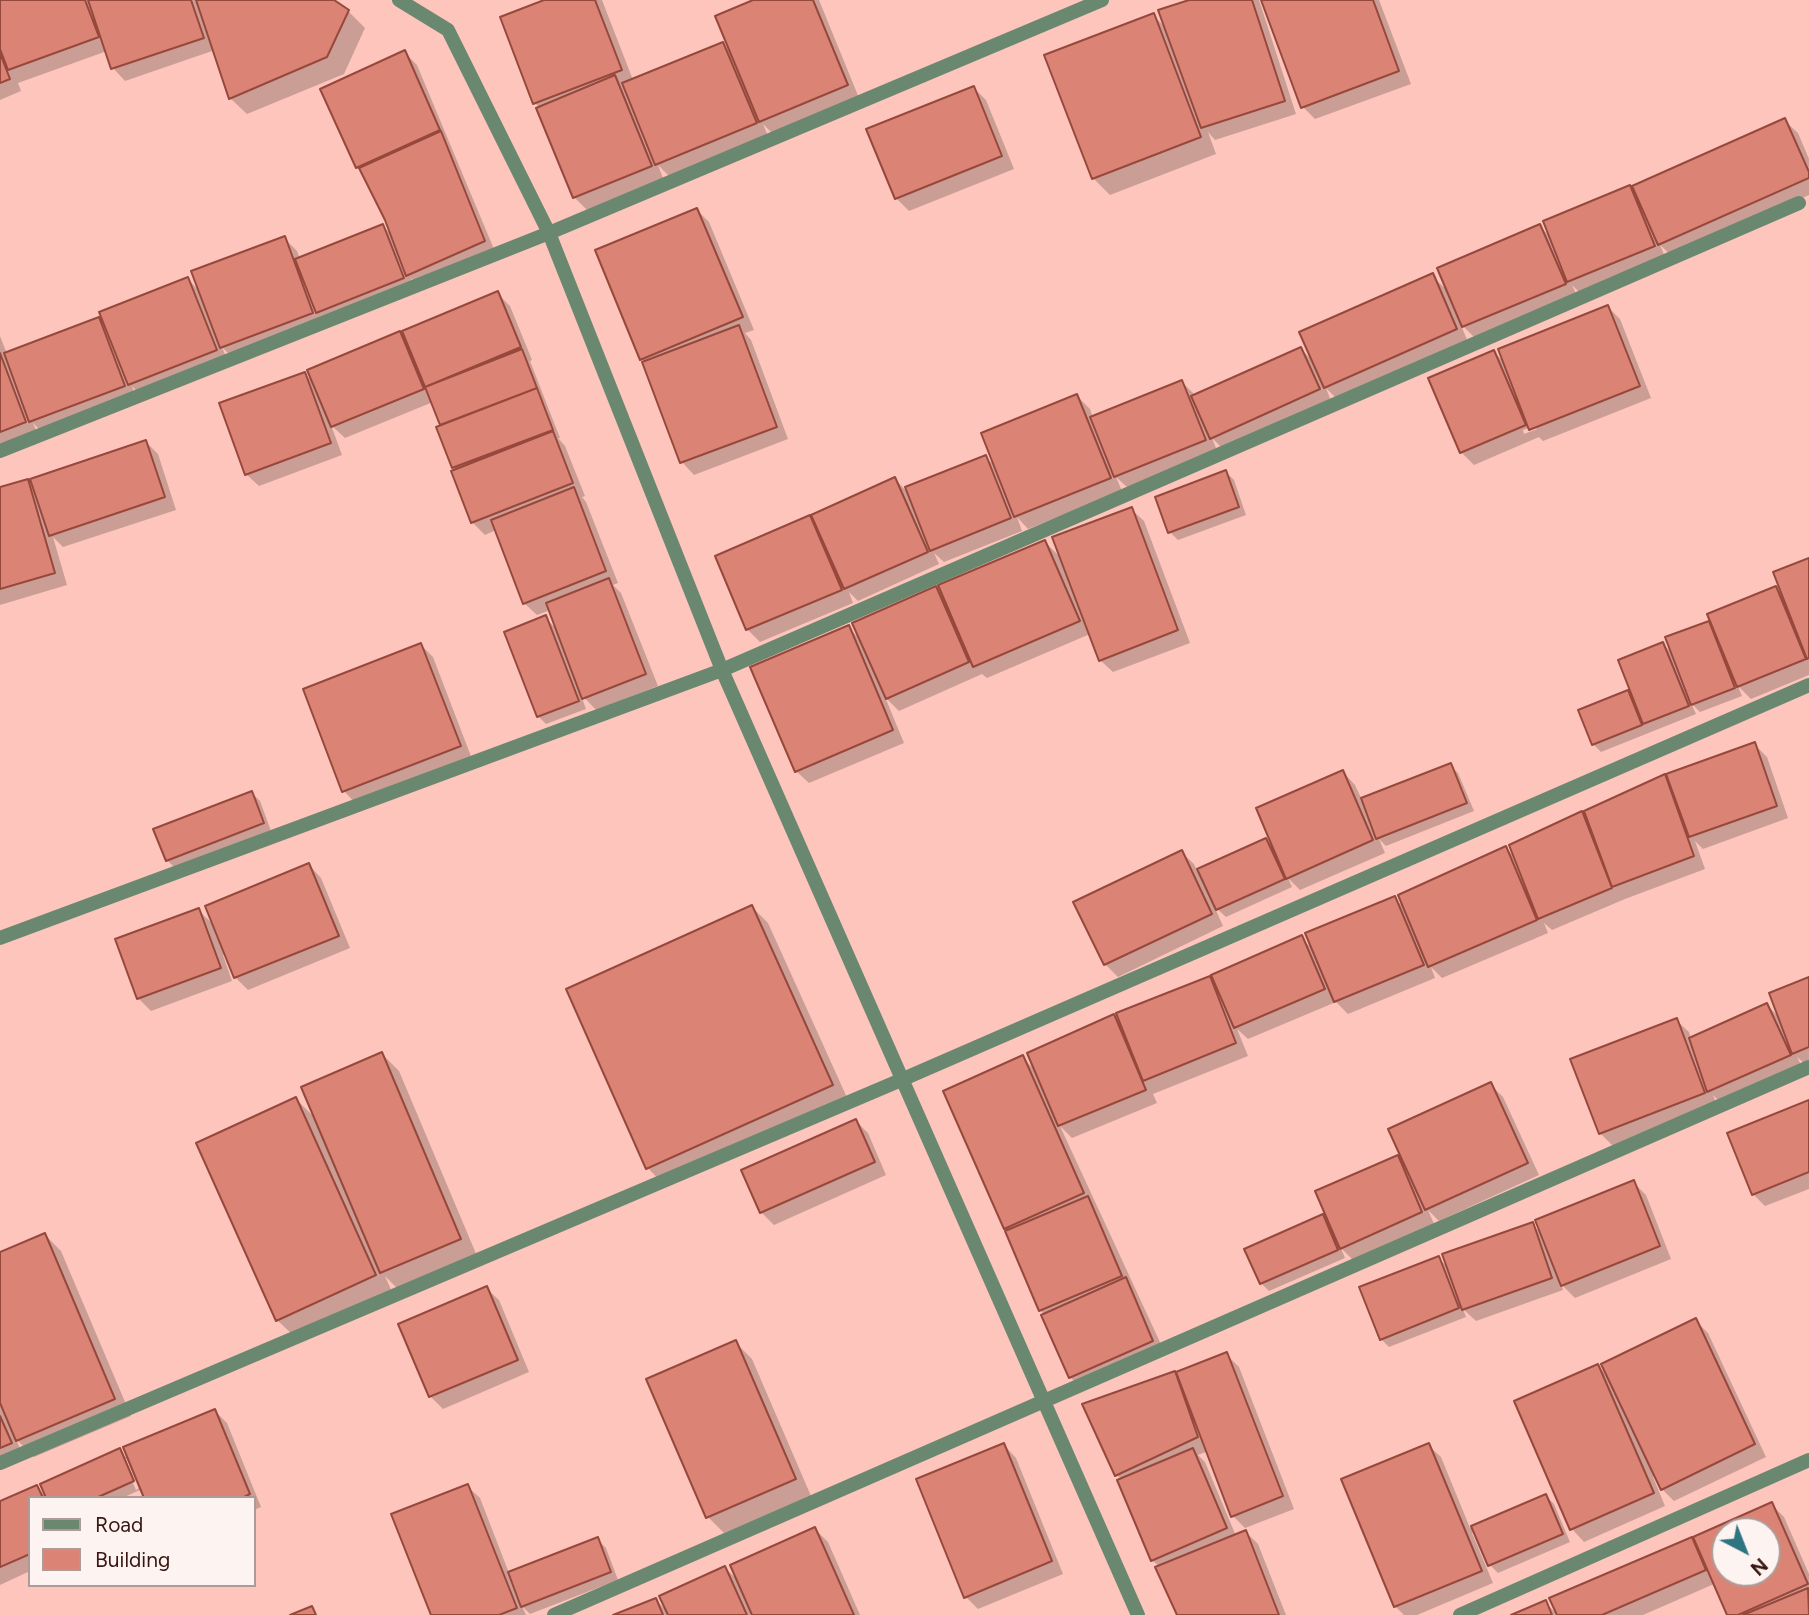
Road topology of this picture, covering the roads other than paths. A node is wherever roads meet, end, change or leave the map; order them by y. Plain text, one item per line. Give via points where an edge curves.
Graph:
1 (399, 0) edge
2 (1102, 0) edge
3 (1799, 203) dead end
4 (549, 233) junction
5 (0, 451) edge
6 (722, 670) junction
7 (1809, 685) edge
8 (0, 938) edge
9 (1809, 1067) edge
10 (901, 1080) junction
11 (1043, 1401) junction
12 (1809, 1460) edge
13 (0, 1463) edge
14 (554, 1615) edge
15 (1138, 1615) edge
16 (1461, 1615) edge

1 - 4 street via 448,30
2 - 4 street
3 - 6 street
4 - 5 street
4 - 6 street
6 - 8 street
6 - 10 street
7 - 10 street
9 - 11 street
10 - 11 street
10 - 13 street
11 - 14 street
11 - 15 street
12 - 16 street

